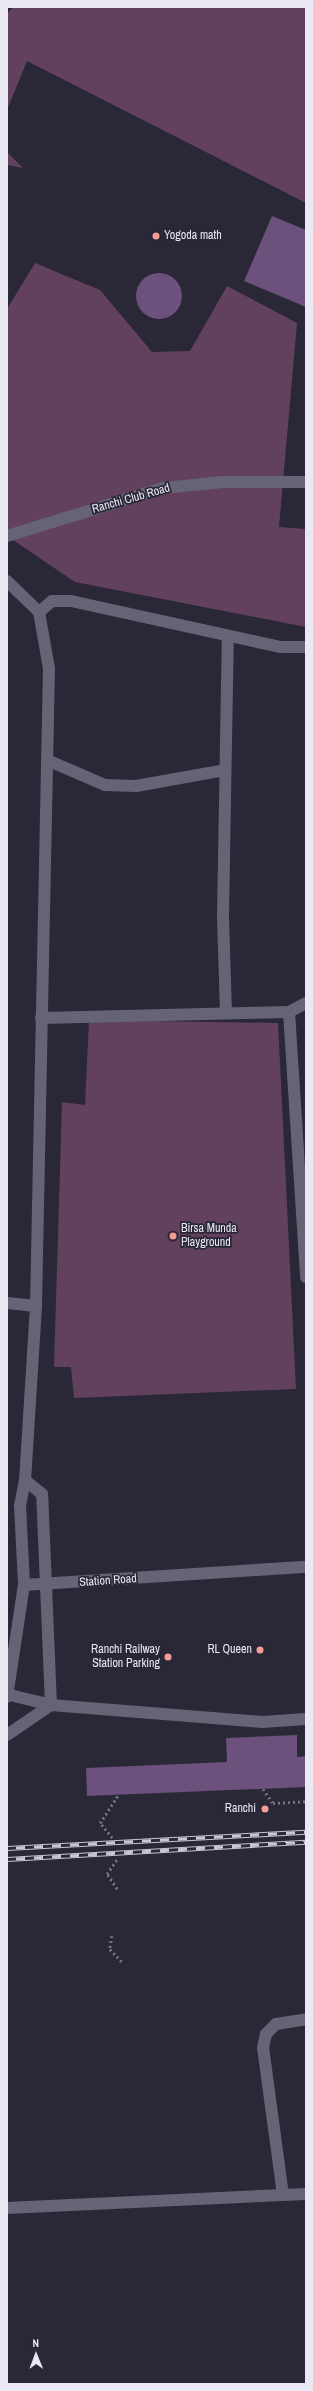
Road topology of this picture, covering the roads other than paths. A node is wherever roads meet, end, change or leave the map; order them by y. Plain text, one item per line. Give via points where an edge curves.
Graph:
1 (306, 482) edge
2 (7, 536) edge
3 (7, 581) edge
4 (39, 612) junction
5 (228, 636) junction
6 (306, 647) edge
7 (47, 760) junction
8 (225, 770) junction
9 (306, 1003) edge
10 (289, 1012) junction
11 (226, 1013) junction
12 (42, 1018) junction
13 (304, 1239) edge
14 (306, 1277) edge
15 (7, 1303) edge
16 (36, 1306) junction
17 (25, 1480) junction
18 (306, 1567) edge
19 (24, 1585) junction
20 (47, 1585) junction
21 (8, 1696) edge
22 (50, 1705) junction
23 (306, 1719) edge
24 (7, 1735) edge
25 (306, 2019) edge
26 (306, 2194) edge
27 (283, 2195) junction
28 (7, 2208) edge

1 - 2 street, Ranchi Club Road via 223,482 163,488
3 - 4 street
4 - 5 street via 52,601 71,601
4 - 7 street via 49,668
5 - 6 street via 281,647
5 - 8 street
7 - 8 street via 105,785 136,786
7 - 12 street
8 - 11 street via 223,915
9 - 10 street
10 - 11 street
10 - 13 street
11 - 12 street
12 - 16 street
13 - 14 street
15 - 16 street
16 - 17 street
17 - 19 street via 20,1505
17 - 20 street via 42,1494
18 - 20 street, Station Road
19 - 20 street, Station Road
19 - 21 street
20 - 22 street
21 - 22 street
22 - 23 street via 262,1722
22 - 24 street
25 - 27 street via 276,2024 266,2034 263,2048
26 - 27 street
27 - 28 street

